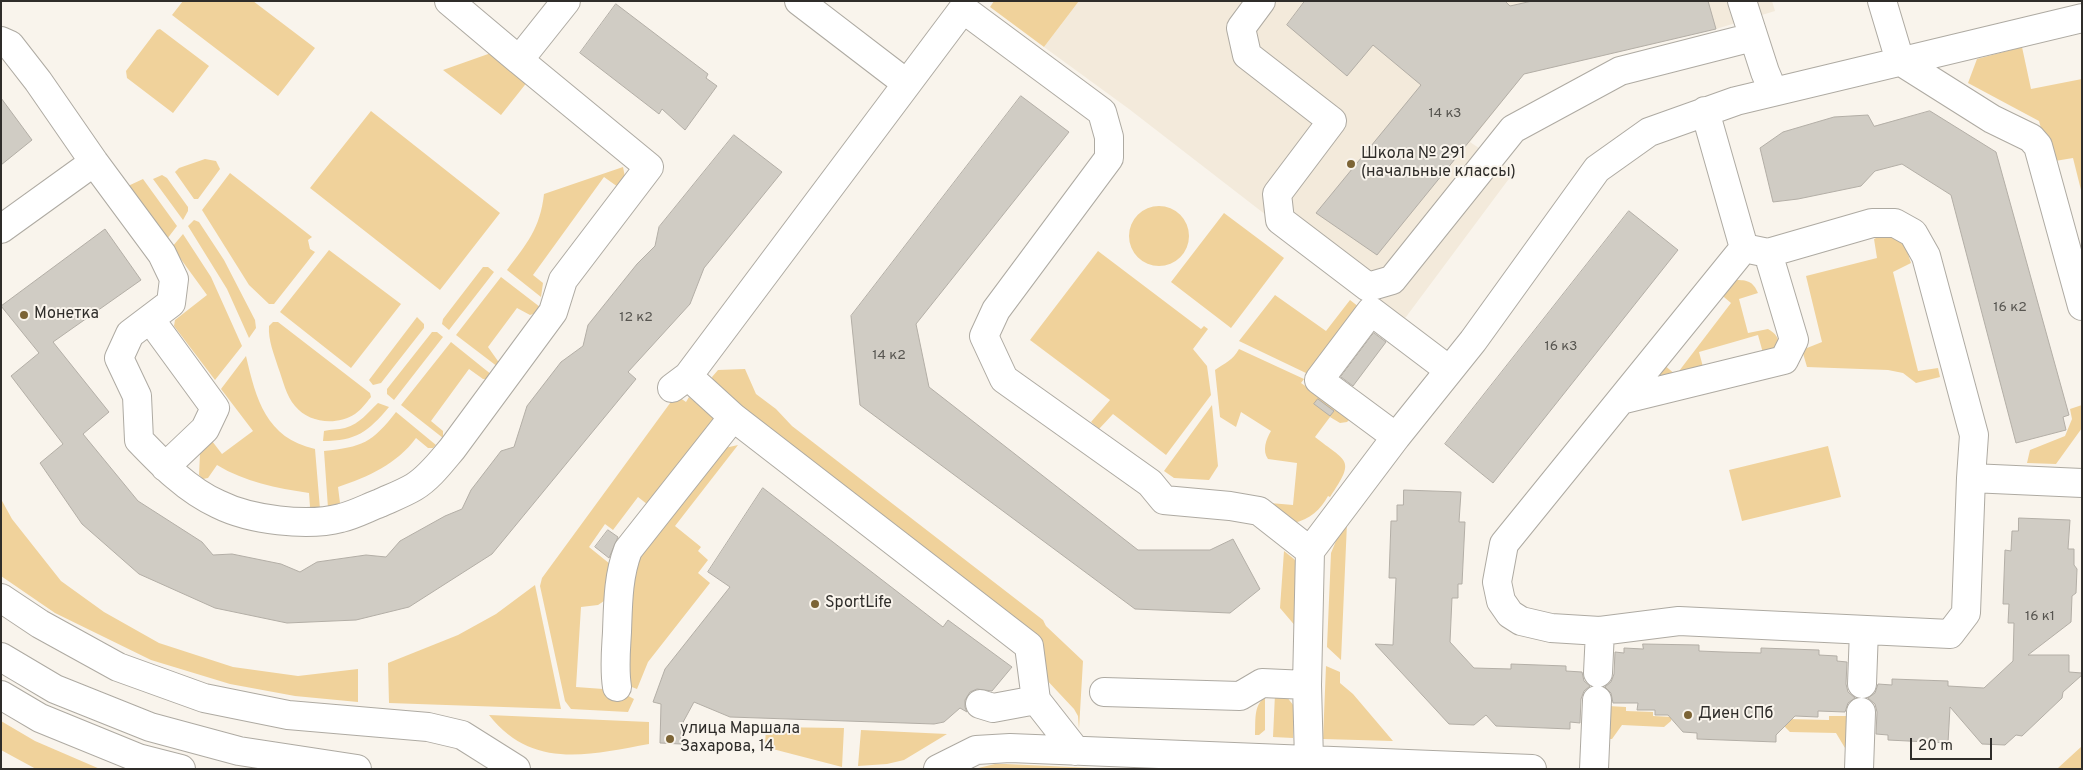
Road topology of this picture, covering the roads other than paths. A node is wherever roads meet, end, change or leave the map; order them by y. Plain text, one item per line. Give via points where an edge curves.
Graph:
1 (449, 1) edge
2 (566, 1) edge
3 (799, 1) edge
4 (1261, 1) edge
5 (1742, 1) edge
6 (1882, 1) edge
7 (966, 5) edge
8 (2082, 18) edge
9 (1753, 37) junction
10 (1, 41) edge
11 (519, 60) junction
12 (1900, 61) junction
13 (906, 83) junction
14 (1773, 91) junction
15 (1705, 111) junction
16 (94, 162) junction
17 (1, 229) edge
18 (1756, 251) junction
19 (2082, 306) edge
20 (150, 319) junction
21 (1448, 370) junction
22 (1621, 400) junction
23 (734, 416) junction
24 (1396, 437) junction
25 (165, 467) junction
26 (1971, 478) junction
27 (2082, 483) edge
28 (1310, 551) junction
29 (1, 598) edge
30 (1864, 630) junction
31 (1600, 631) junction
32 (1, 657) edge
33 (1598, 672) dead end
34 (1862, 684) dead end
35 (1308, 685) junction
36 (617, 687) dead end
37 (1104, 692) dead end
38 (1, 694) edge
39 (1036, 700) junction
40 (1597, 700) dead end
41 (980, 704) dead end
42 (1861, 712) dead end
43 (1076, 750) junction
44 (1309, 760) junction
45 (181, 769) edge
46 (357, 769) edge
47 (516, 769) edge
48 (938, 769) edge
49 (1532, 769) edge
50 (1594, 769) edge
51 (1859, 769) edge

1 - 11 street
2 - 11 street
3 - 13 street
4 - 9 street via 1241,28 1247,55 1332,121 1277,194 1280,220 1368,287 1392,280 1514,129 1620,71
5 - 9 street
6 - 12 street
7 - 13 street
7 - 28 street via 1102,112 1109,137 1109,158 996,310 984,336 1004,379 1150,484 1164,500 1259,511
8 - 12 street
9 - 14 street
10 - 16 street via 10,45
11 - 25 street via 649,166 563,280 553,312 452,449 415,487 340,518 306,521 286,522 255,517 218,505
12 - 14 street
12 - 19 street via 1992,119 2031,138 2038,146
13 - 23 street via 680,382
14 - 15 street
15 - 18 street
15 - 21 street via 1649,132 1597,169 1473,341
16 - 17 street
16 - 20 street via 156,245 174,279 171,303
18 - 22 street
18 - 22 street via 1794,340 1784,360
18 - 26 street via 1872,223 1895,223 1914,233 1926,256 1974,434
20 - 25 street via 130,334 119,358 138,396 139,440
20 - 25 street via 215,408 205,429
21 - 24 street
21 - 24 street via 1372,311 1319,380
22 - 31 street via 1504,544 1496,582 1501,601 1510,614 1521,621 1551,628
23 - 36 street via 628,550 618,595
23 - 39 street via 1029,646
24 - 28 street
26 - 27 street
26 - 30 street via 1966,613 1950,634
28 - 35 street
29 - 47 street via 40,624 118,667 204,698 288,715 428,726 462,735
30 - 31 street via 1679,621
30 - 34 street
31 - 33 street
32 - 46 street via 55,689 150,728 239,751
35 - 37 street via 1262,683 1240,696
35 - 44 street
38 - 45 street via 40,718 138,758
39 - 41 street via 993,708
39 - 43 street
40 - 50 street
42 - 51 street
43 - 44 street
43 - 48 street via 976,750
44 - 49 street

